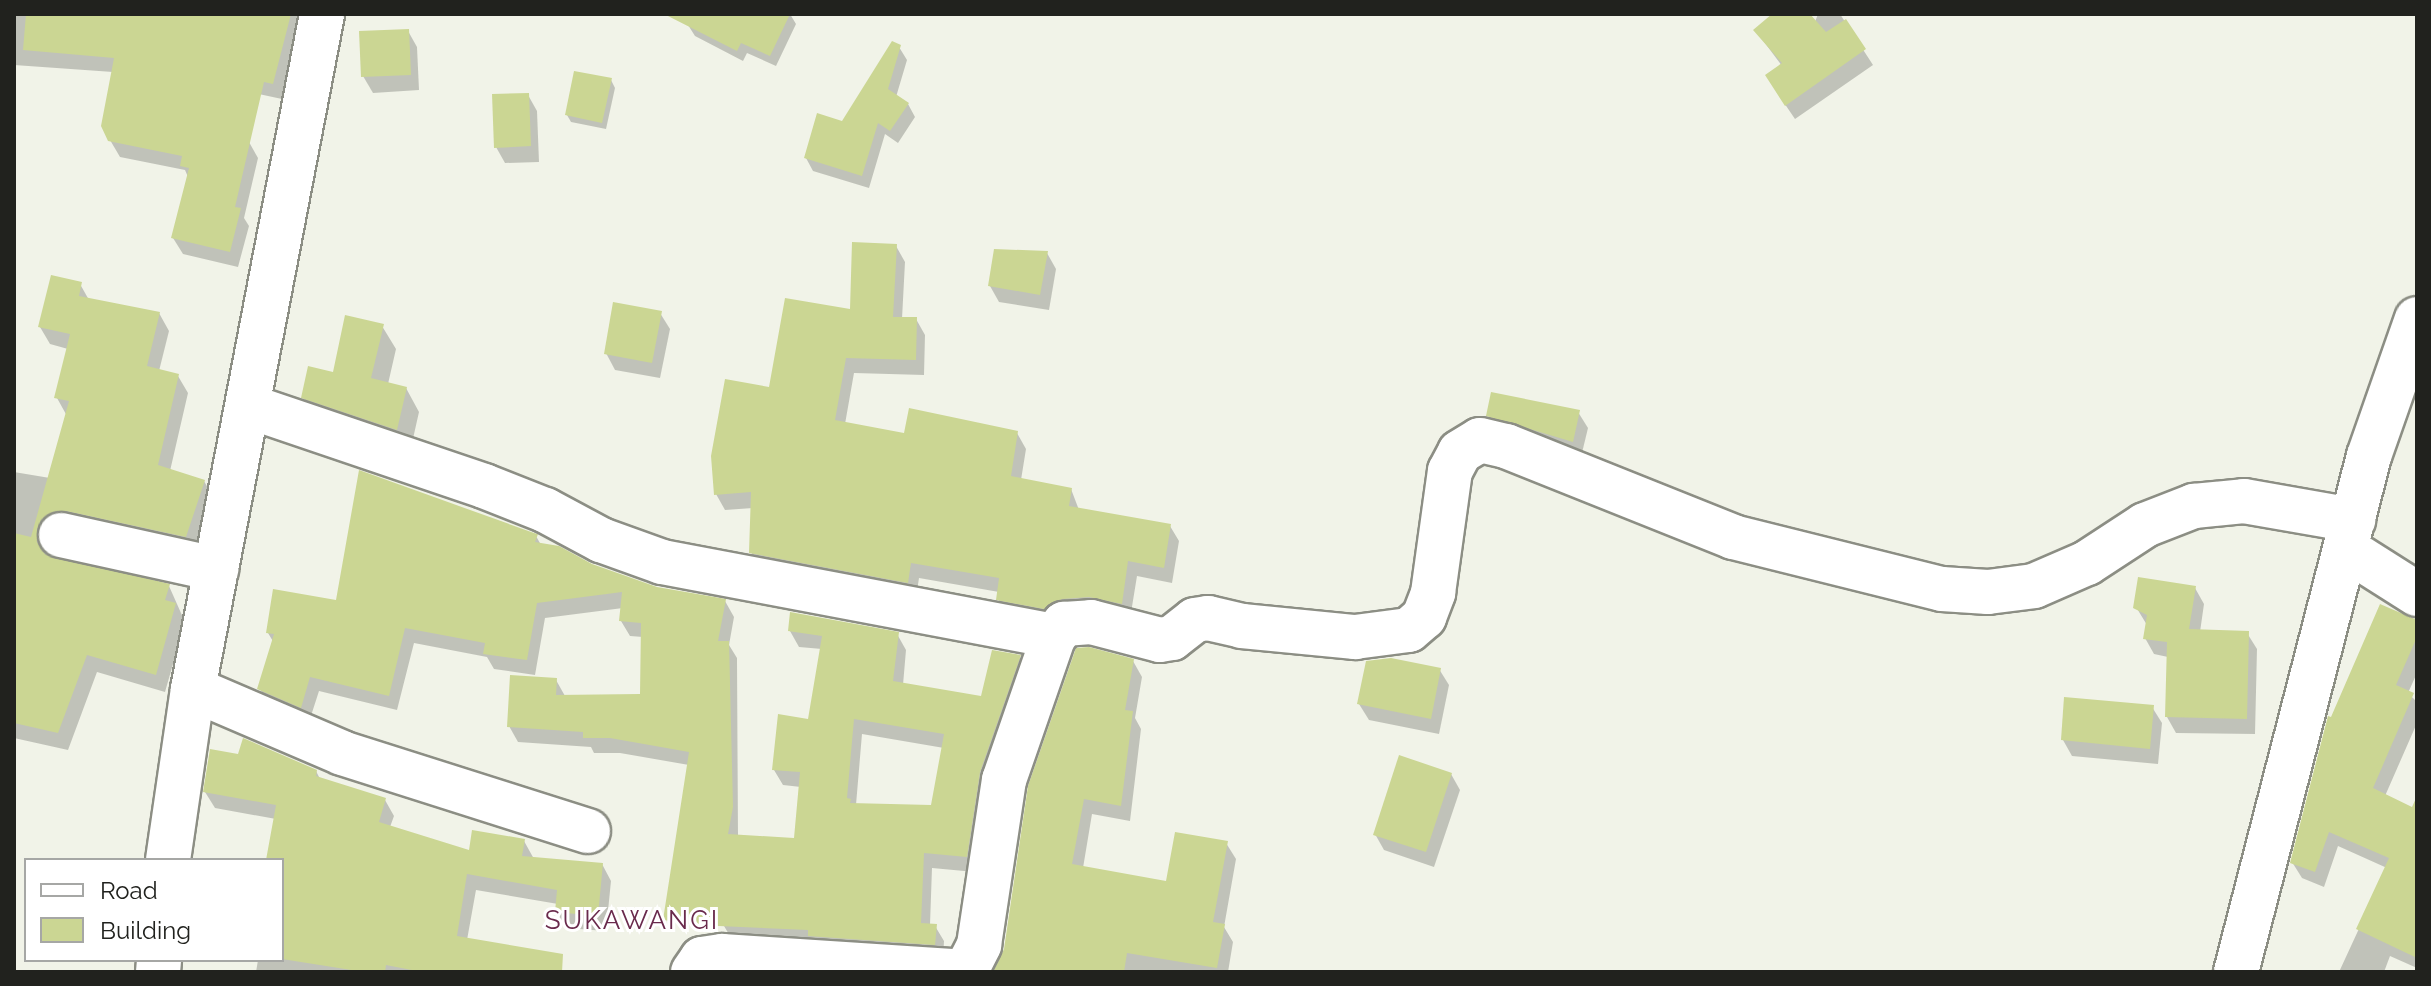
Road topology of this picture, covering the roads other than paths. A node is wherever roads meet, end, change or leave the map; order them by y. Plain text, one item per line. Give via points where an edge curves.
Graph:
1 (322, 14) edge
2 (2417, 319) edge
3 (2406, 382) edge
4 (248, 406) junction
5 (2350, 534) junction
6 (61, 535) dead end
7 (216, 569) junction
8 (2417, 594) edge
9 (1054, 636) junction
10 (193, 689) junction
11 (588, 831) dead end
12 (168, 858) edge
13 (693, 972) edge
14 (2236, 972) edge

1 - 4 street
2 - 3 street
3 - 5 street
4 - 7 street
4 - 9 street via 484,486 662,562
5 - 8 street
5 - 9 street via 2244,501 2194,506 2145,525 2087,563 2034,586 1988,592 1942,589 1733,537 1480,440 1460,452 1450,471 1433,593 1424,617 1409,630 1355,637 1208,618 1160,640 1076,621 1064,624
5 - 14 street
6 - 7 street
7 - 10 street
9 - 13 street via 1004,780 979,945 968,967 956,971 722,956 702,959
10 - 11 street via 342,753
10 - 12 street

